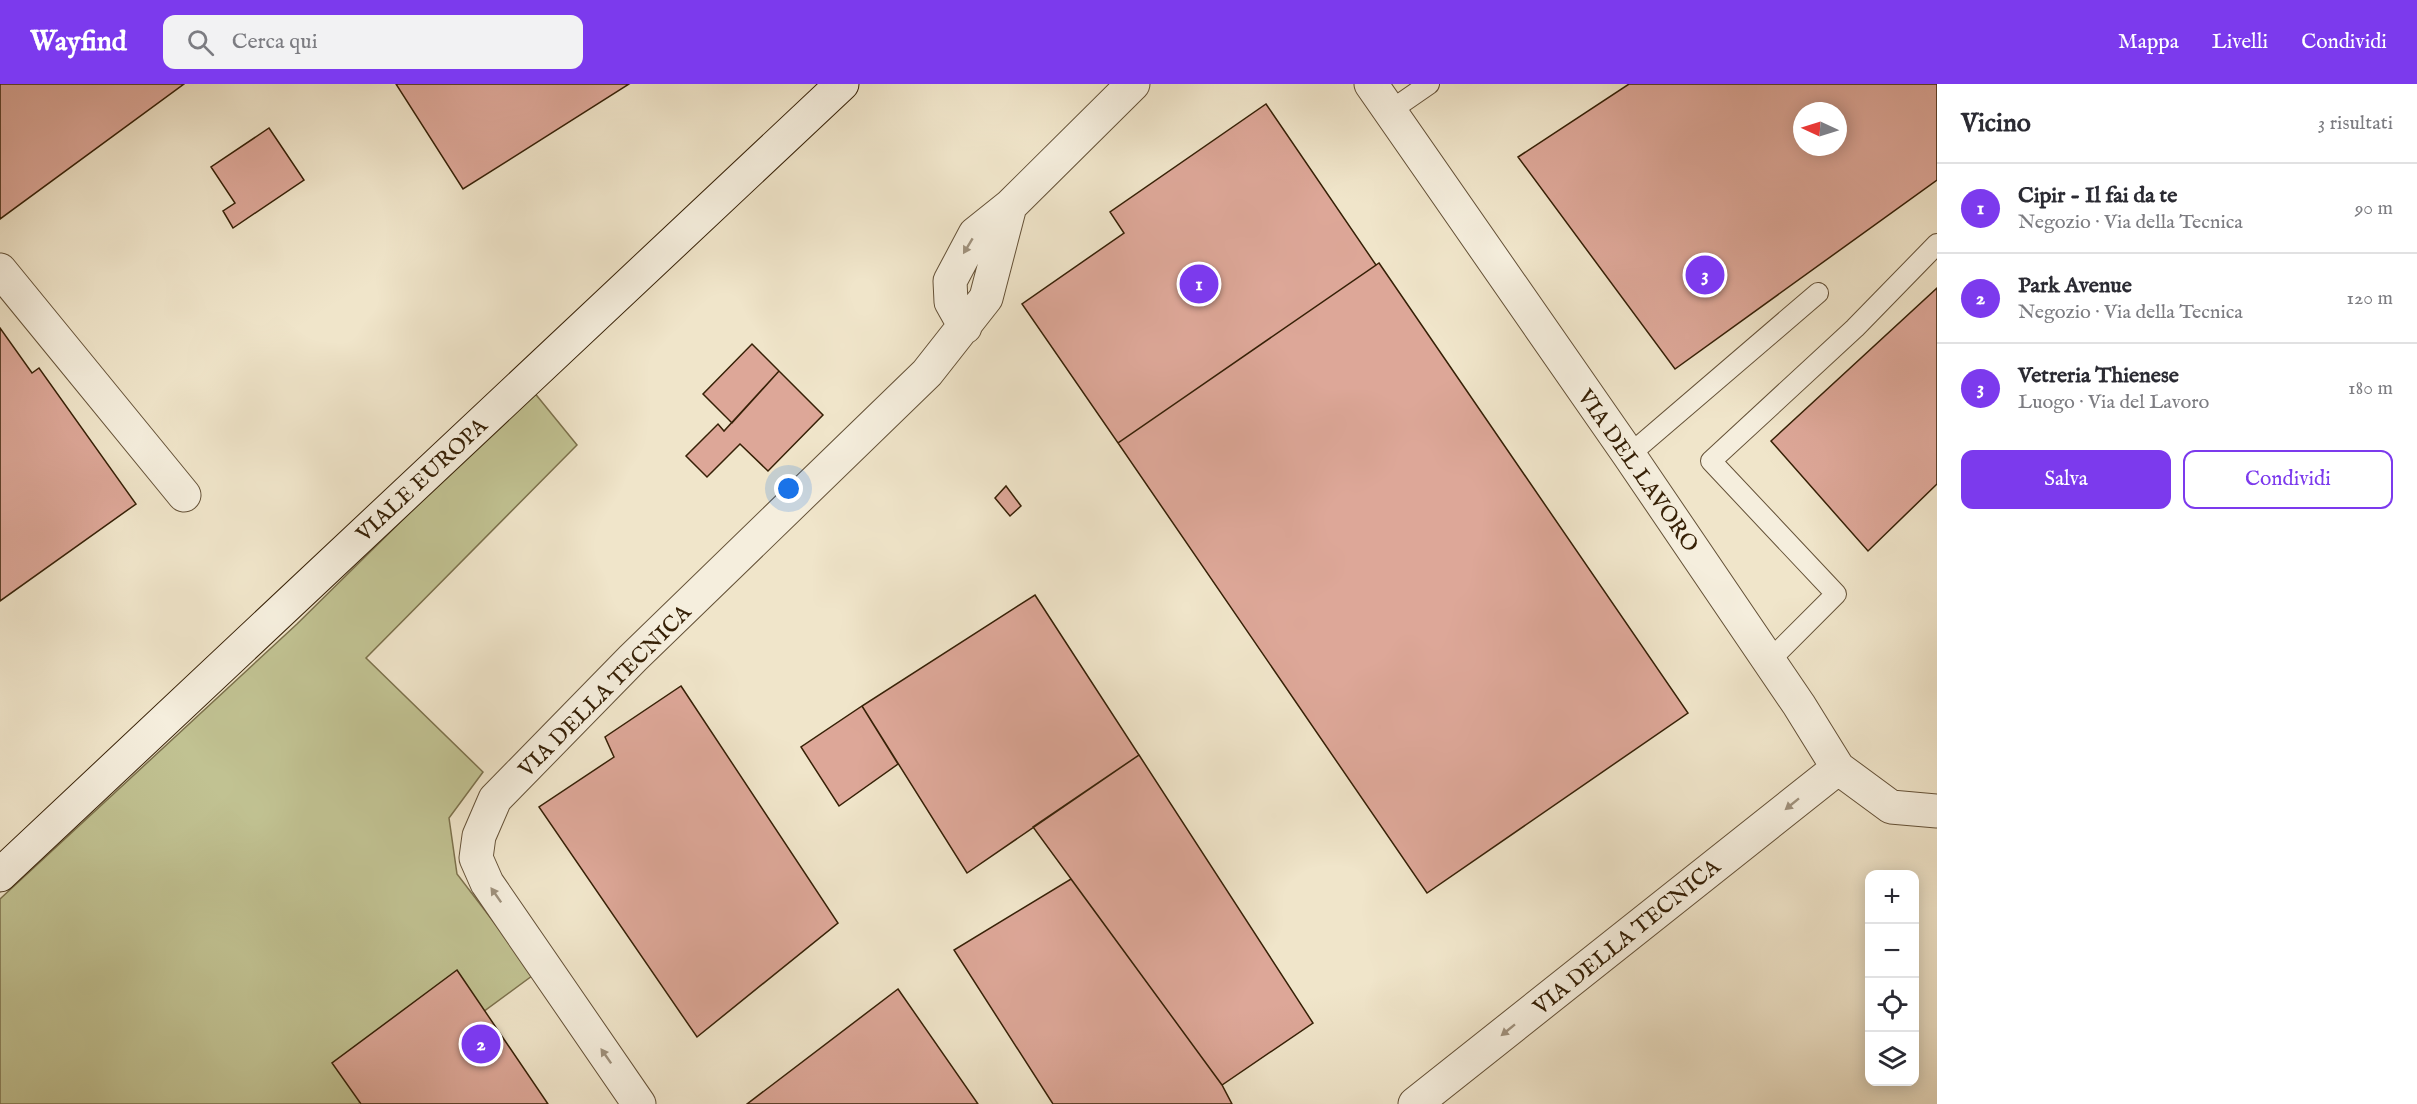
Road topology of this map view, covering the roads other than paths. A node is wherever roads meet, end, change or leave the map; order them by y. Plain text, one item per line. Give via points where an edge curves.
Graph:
1 (842, 84) edge
2 (1133, 84) edge
3 (1371, 84) edge
4 (1429, 84) edge
5 (1390, 111) junction
6 (1937, 244) edge
7 (0, 270) edge
8 (1818, 293) dead end
9 (1629, 455) junction
10 (184, 495) dead end
11 (1769, 661) junction
12 (1838, 768) junction
13 (1937, 812) edge
14 (0, 875) edge
15 (639, 1104) edge
16 (1415, 1104) edge

1 - 14 street, VIALE EUROPA
15 -> 2 street, VIA DELLA TECNICA via 487,883 476,858 479,836 495,799 633,658 927,373 986,298 1010,206
3 - 5 street, VIA DEL LAVORO
4 - 5 lane
5 - 9 street, VIA DEL LAVORO
6 - 11 lane via 1855,328 1711,461 1836,594
7 - 10 street
8 - 9 lane
9 - 11 street, VIA DEL LAVORO
11 - 12 street, VIA DEL LAVORO
12 - 13 street, VIA DEL LAVORO via 1891,807
12 -> 16 street, VIA DELLA TECNICA

